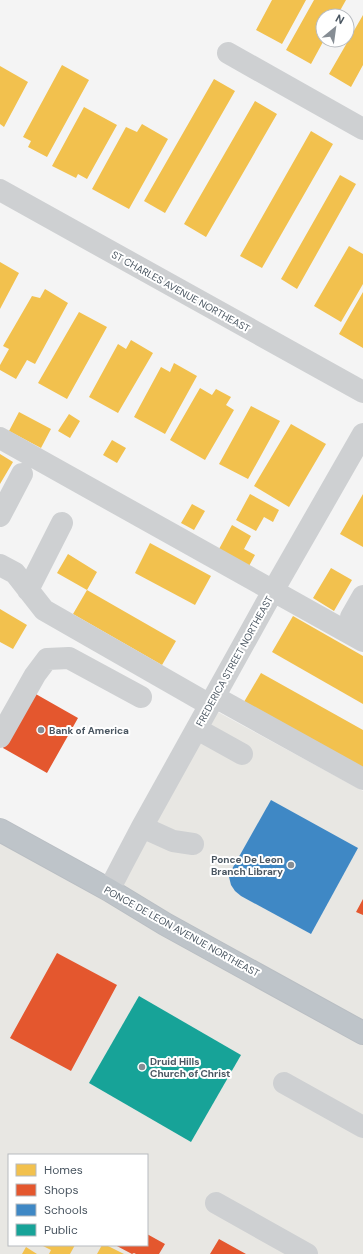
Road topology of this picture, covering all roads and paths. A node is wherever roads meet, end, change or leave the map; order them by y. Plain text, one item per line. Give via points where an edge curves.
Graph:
1 (228, 53) dead end
2 (363, 129) edge
3 (0, 190) edge
4 (363, 392) edge
5 (363, 434) edge
6 (0, 438) edge
7 (22, 474) dead end
8 (0, 516) edge
9 (62, 523) dead end
10 (0, 565) edge
11 (28, 590) junction
12 (273, 591) junction
13 (363, 596) edge
14 (363, 623) edge
15 (363, 641) edge
16 (141, 697) dead end
17 (212, 701) junction
18 (197, 729) junction
19 (0, 737) edge
20 (242, 754) dead end
21 (363, 780) edge
22 (142, 827) junction
23 (0, 830) edge
24 (193, 844) dead end
25 (109, 890) junction
26 (363, 1033) edge
27 (284, 1083) dead end
28 (363, 1126) edge
29 (216, 1203) dead end
30 (306, 1254) edge

1 - 2 street
3 - 4 street, ST CHARLES AVENUE NORTHEAST
5 - 12 street, FREDERICA STREET NORTHEAST
6 - 12 street
7 - 8 street
9 - 11 street
10 - 11 street via 15,573
11 - 17 street via 44,610
12 - 15 street
12 - 17 street, FREDERICA STREET NORTHEAST
13 - 14 street via 351,617
16 - 19 street via 68,658 47,659 35,675
17 - 18 street, FREDERICA STREET NORTHEAST
17 - 21 street
18 - 20 street
18 - 22 street, FREDERICA STREET NORTHEAST
22 - 24 street via 173,841
22 - 25 street, FREDERICA STREET NORTHEAST
23 - 25 highway, PONCE DE LEON AVENUE NORTHEAST
25 - 26 highway, PONCE DE LEON AVENUE NORTHEAST via 165,924
27 - 28 street
29 - 30 street

